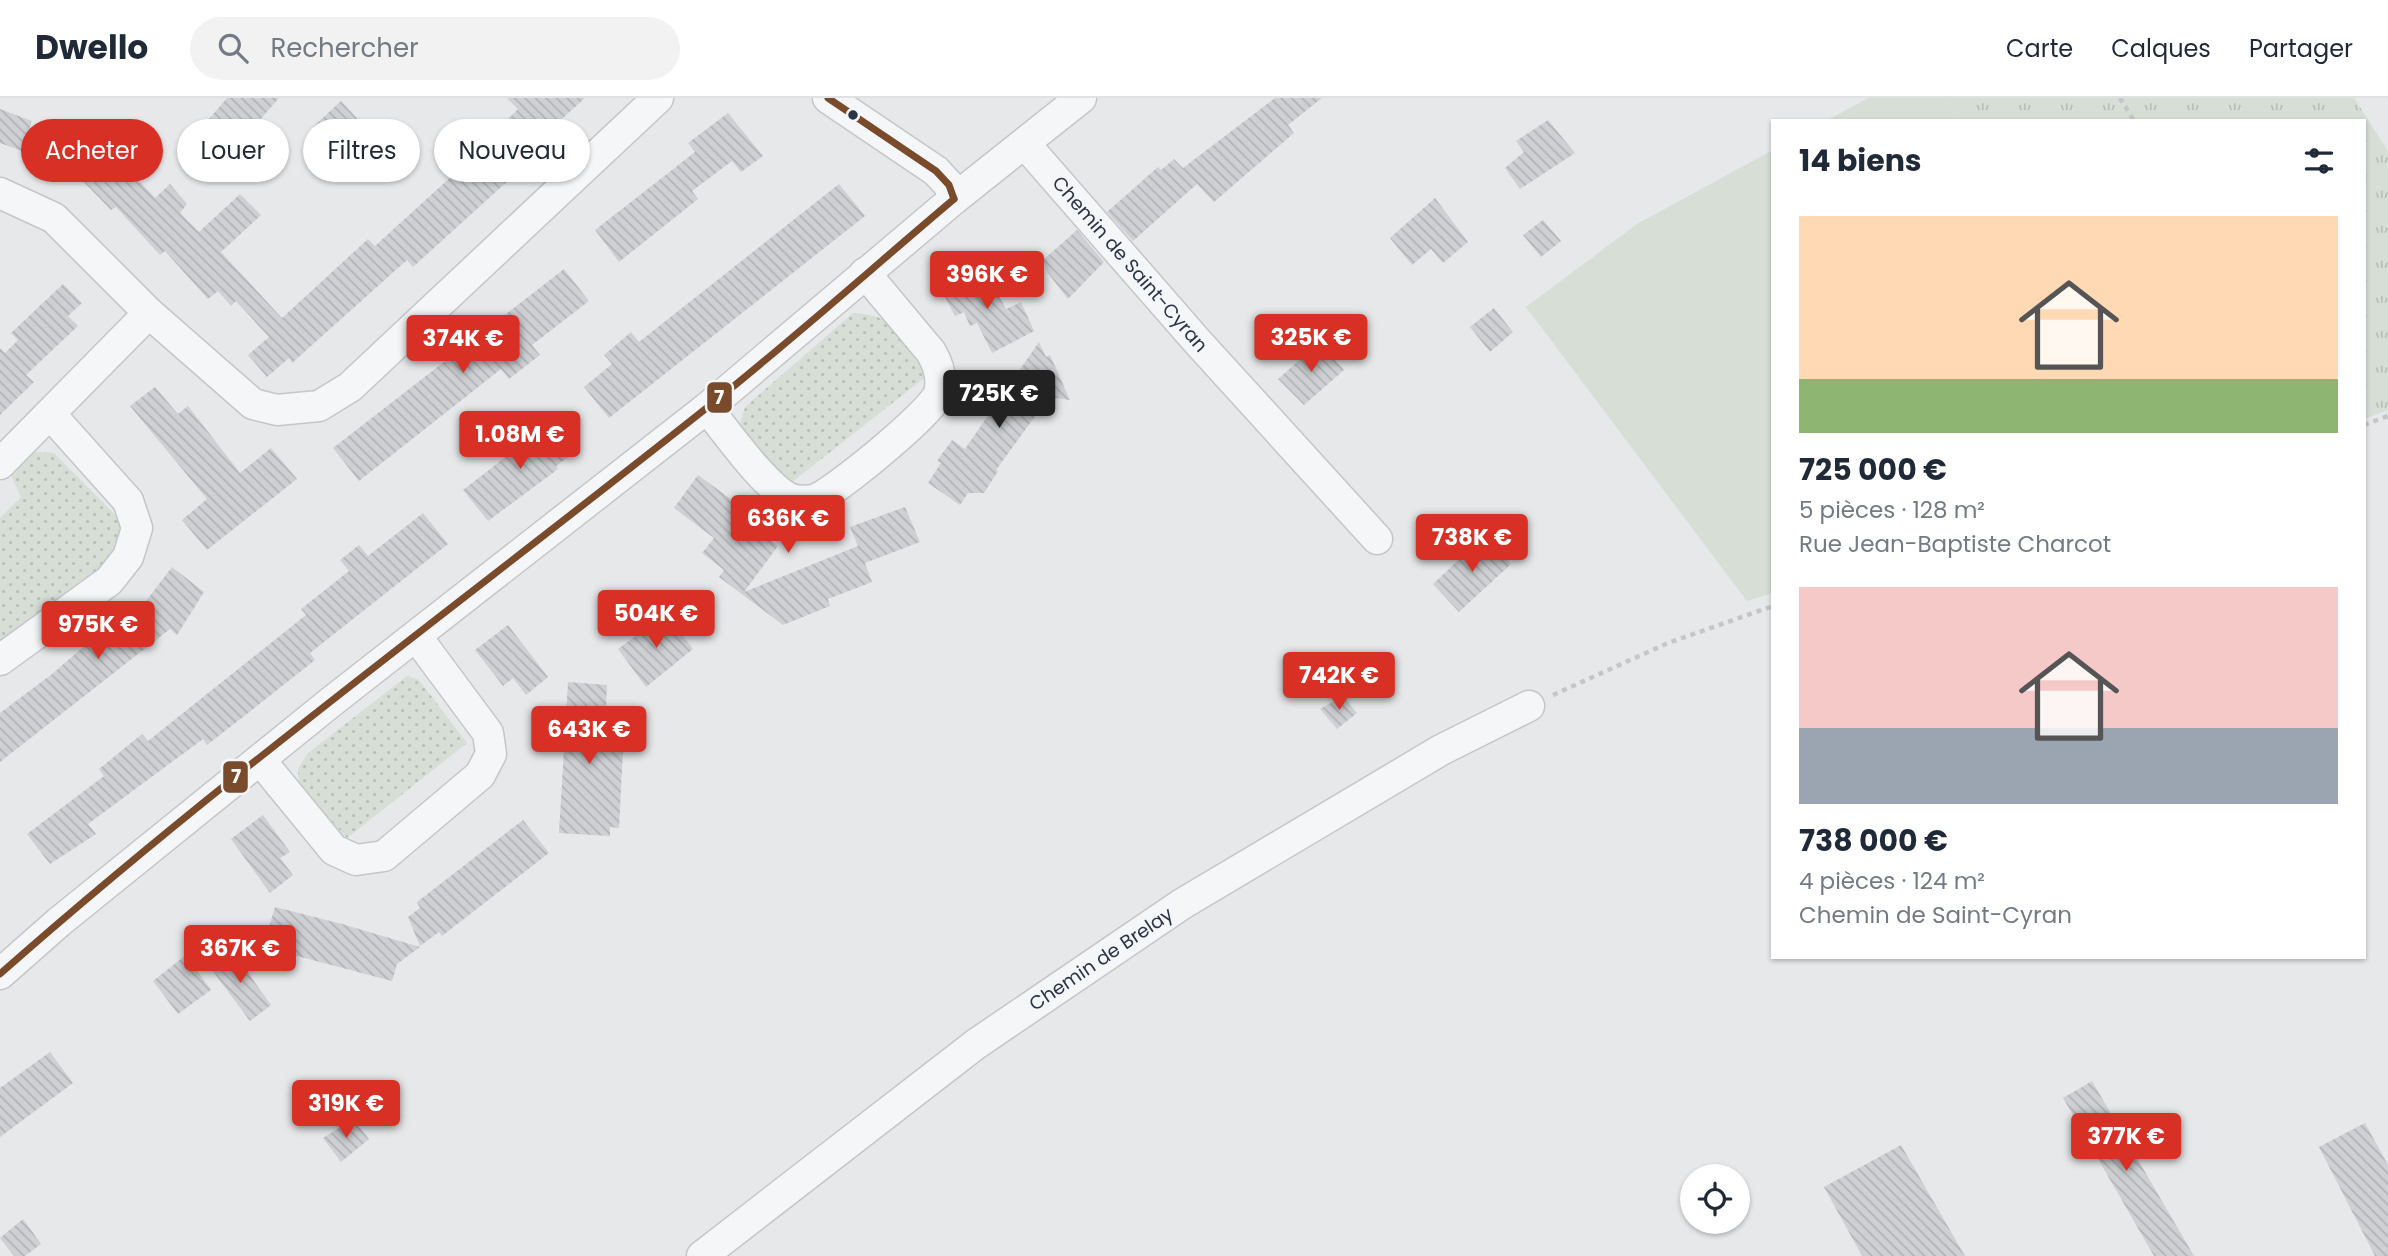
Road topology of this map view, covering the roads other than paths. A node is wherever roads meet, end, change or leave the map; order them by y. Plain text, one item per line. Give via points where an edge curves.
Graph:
1 (658, 98) edge
2 (828, 98) edge
3 (1082, 98) edge
4 (1025, 144) junction
5 (0, 193) edge
6 (954, 199) junction
7 (865, 273) junction
8 (149, 313) junction
9 (707, 408) junction
10 (51, 415) junction
11 (0, 464) edge
12 (1377, 539) dead end
13 (416, 636) junction
14 (0, 660) edge
15 (1529, 706) road end
16 (261, 761) junction
17 (0, 974) edge
18 (702, 1256) edge

1 - 8 street via 350,387 319,406 277,410 253,404
2 - 6 street via 936,171
3 - 4 street
4 - 6 street
4 - 12 street, Chemin de Saint-Cyran
5 - 8 street via 54,218
6 - 7 street
7 - 9 street
7 - 9 street via 940,366 939,393 926,414 833,488 814,500 792,500 773,487
8 - 10 street
9 - 13 street
10 - 11 street
10 - 14 street via 128,501 137,528 128,557 109,581
13 - 16 street
13 - 16 street via 488,733 491,754 480,775 383,856 356,860 334,850
15 - 18 street, Chemin de Brelay via 1441,750 1182,904 976,1044
16 - 17 street

